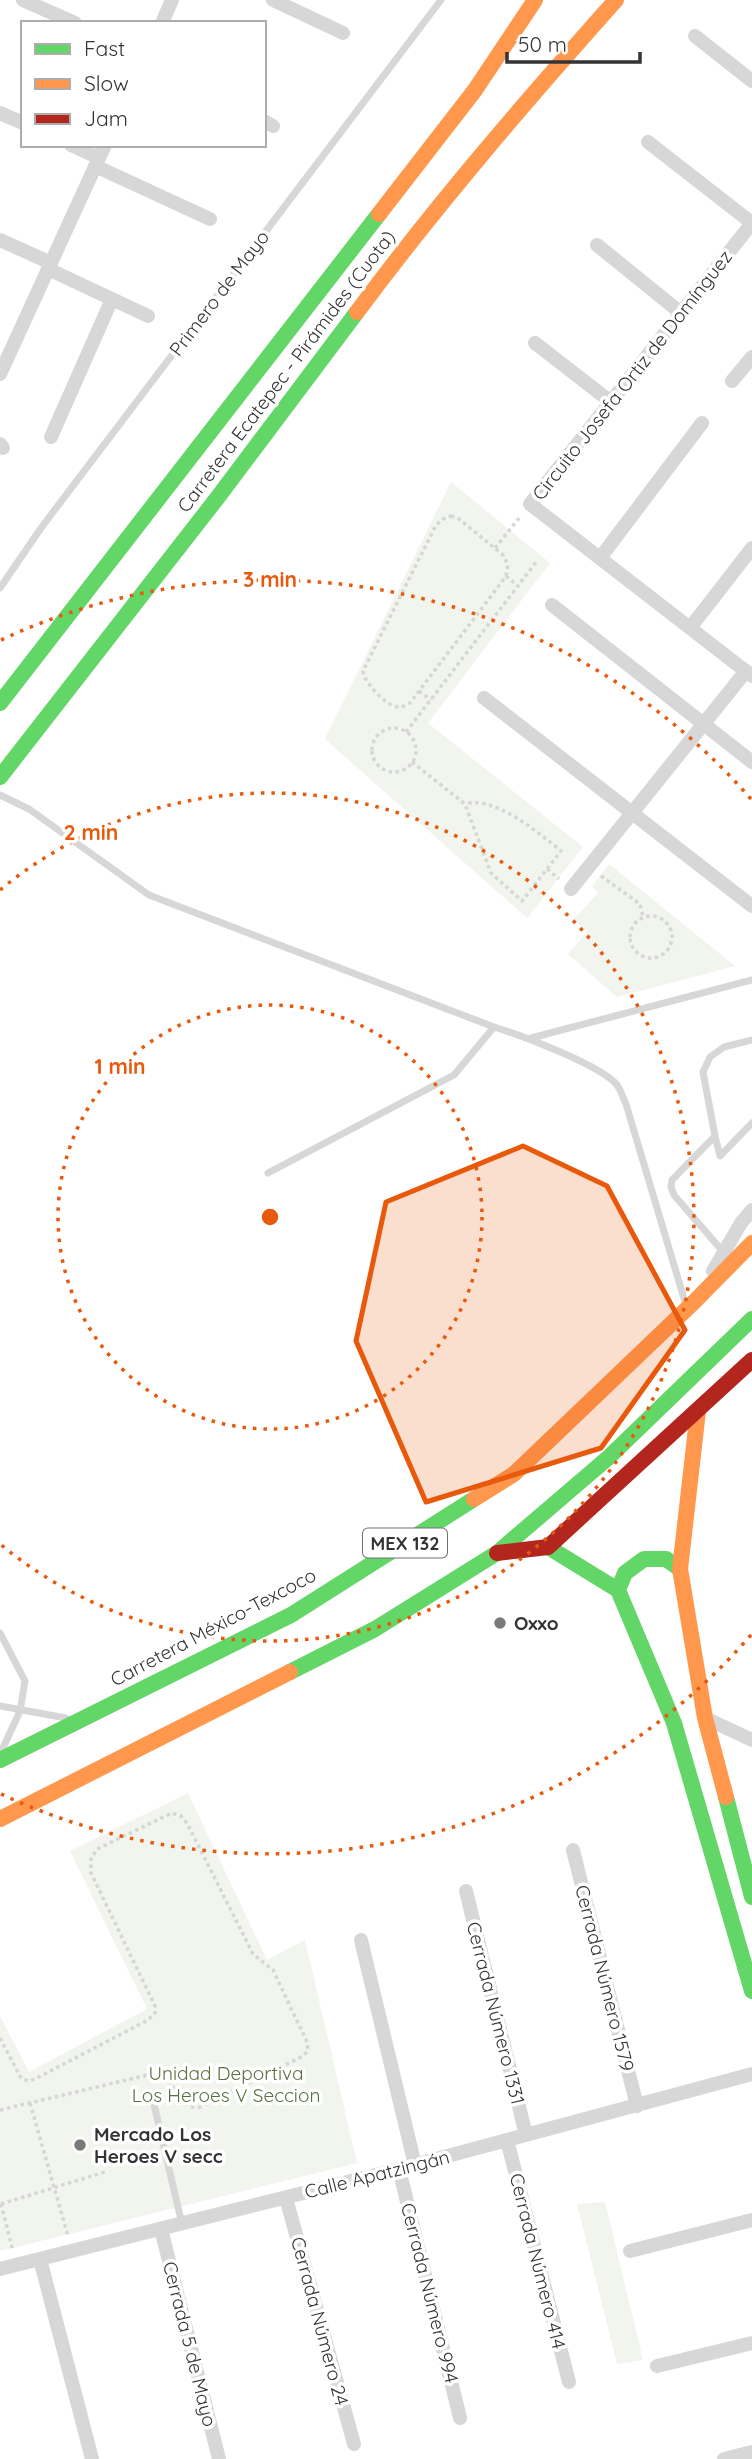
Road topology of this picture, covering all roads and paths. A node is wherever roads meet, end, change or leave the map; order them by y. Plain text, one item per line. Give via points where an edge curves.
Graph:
1 (23, 0) edge
2 (172, 0) edge
3 (273, 0) edge
4 (441, 0) edge
5 (535, 0) edge
6 (616, 0) edge
7 (70, 21) edge
8 (163, 21) edge
9 (344, 33) dead end
10 (695, 36) dead end
11 (752, 81) edge
12 (0, 113) edge
13 (21, 122) edge
14 (648, 142) dead end
15 (76, 147) edge
16 (100, 157) edge
17 (210, 219) dead end
18 (752, 223) edge
19 (0, 240) edge
20 (597, 246) dead end
21 (50, 266) junction
22 (112, 299) junction
23 (681, 313) junction
24 (148, 316) dead end
25 (536, 343) dead end
26 (752, 357) edge
27 (2, 366) edge
28 (732, 381) dead end
29 (611, 402) junction
30 (702, 423) dead end
31 (51, 438) dead end
32 (530, 504) junction
33 (495, 548) junction
34 (752, 548) edge
35 (600, 558) junction
36 (537, 561) dead end
37 (506, 576) junction
38 (518, 586) junction
39 (0, 588) edge
40 (552, 605) dead end
41 (690, 628) junction
42 (749, 673) edge
43 (419, 691) junction
44 (484, 698) dead end
45 (431, 700) junction
46 (0, 703) edge
47 (702, 724) junction
48 (406, 732) junction
49 (412, 762) junction
50 (752, 762) edge
51 (0, 777) edge
52 (0, 794) edge
53 (465, 804) junction
54 (632, 812) junction
55 (589, 867) junction
56 (572, 889) dead end
57 (752, 906) edge
58 (643, 917) junction
59 (752, 980) edge
60 (494, 1027) junction
61 (530, 1038) junction
62 (752, 1040) edge
63 (752, 1123) edge
64 (715, 1136) junction
65 (268, 1173) dead end
66 (752, 1210) edge
67 (752, 1243) edge
68 (729, 1257) junction
69 (691, 1306) junction
70 (752, 1319) edge
71 (752, 1360) edge
72 (698, 1411) junction
73 (548, 1547) junction
74 (497, 1553) junction
75 (680, 1569) junction
76 (618, 1590) junction
77 (0, 1633) edge
78 (0, 1706) edge
79 (20, 1711) junction
80 (705, 1718) junction
81 (80, 1720) junction
82 (752, 1740) edge
83 (0, 1754) edge
84 (0, 1760) edge
85 (0, 1819) edge
86 (573, 1850) dead end
87 (466, 1891) dead end
88 (752, 1898) edge
89 (361, 1940) dead end
90 (752, 1992) edge
91 (0, 2038) edge
92 (752, 2074) edge
93 (152, 2096) dead end
94 (30, 2103) junction
95 (637, 2105) junction
96 (0, 2110) edge
97 (526, 2135) junction
98 (507, 2140) junction
99 (415, 2165) junction
100 (399, 2169) junction
101 (108, 2171) dead end
102 (54, 2188) junction
103 (286, 2198) junction
104 (0, 2203) edge
105 (752, 2220) edge
106 (182, 2224) junction
107 (162, 2229) junction
108 (72, 2251) junction
109 (630, 2251) dead end
110 (40, 2259) junction
111 (17, 2265) junction
112 (0, 2269) edge
113 (752, 2343) edge
114 (657, 2365) dead end
115 (569, 2382) dead end
116 (460, 2417) dead end
117 (354, 2444) dead end
118 (752, 2452) edge
119 (92, 2459) edge
120 (219, 2459) edge
121 (723, 2459) edge

1 - 7 street
2 - 8 street
3 - 9 street
4 - 39 lane, Primero de Mayo
5 - 46 main road, Carretera Ecatepec - Pirámides (Cuota) via 475,90
6 - 51 main road, Carretera Ecatepec - Pirámides (Cuota) via 422,225
10 - 11 street
12 - 13 street
14 - 18 street
15 - 16 street
16 - 17 street
16 - 21 street
18 - 23 street, Circuito Josefa Ortiz de Domínguez
19 - 21 street
20 - 23 street
21 - 22 street
21 - 27 street
22 - 24 street
22 - 31 street
23 - 29 street, Circuito Josefa Ortiz de Domínguez
25 - 29 street
26 - 28 street
29 - 32 street, Circuito Josefa Ortiz de Domínguez
30 - 35 street
32 - 33 path
32 - 35 street, Circuito Josefa Ortiz de Domínguez
33 - 37 path via 508,562
33 - 43 path via 452,516 436,525 363,671 367,685 393,706 410,703
34 - 41 street
35 - 41 street, Circuito Josefa Ortiz de Domínguez
36 - 38 path
37 - 38 path
37 - 43 path
38 - 45 path
40 - 47 street
41 - 42 street, Circuito Josefa Ortiz de Domínguez
42 - 47 street
43 - 45 path
44 - 54 street
45 - 48 path
47 - 50 street
47 - 54 street
48 - 49 path via 416,748
48 - 49 path via 396,728 382,732 373,743 373,756 380,767 393,772
49 - 53 path
52 - 60 lane via 29,808 149,895
53 - 53 path via 491,873 522,901 561,851 519,818 475,801
54 - 55 street
54 - 57 street
55 - 56 street
55 - 58 path via 640,905
58 - 58 path via 632,926 631,946 641,956 654,958 667,951 671,931 663,919
59 - 61 lane
60 - 61 lane
60 - 65 lane via 454,1076
61 - 69 lane via 616,1084
62 - 64 lane via 724,1047 710,1057 703,1072
63 - 64 lane via 720,1156
64 - 68 lane via 672,1180 671,1187
66 - 68 street via 741,1223
67 - 68 main road, Carretera México-Texcoco / MEX 132
68 - 69 main road, Carretera México-Texcoco / MEX 132
69 - 81 main road, Carretera México-Texcoco / MEX 132 via 514,1474 290,1615
70 - 74 main road, MEX 132 via 609,1457
71 - 72 main road
72 - 73 main road
72 - 75 main road
73 - 74 main road
73 - 76 main road
74 - 85 main road, MEX 132 via 375,1629
75 - 76 main road via 666,1559 644,1559 625,1573
75 - 80 main road
76 - 90 main road via 674,1723
77 - 79 lane via 25,1681
78 - 79 lane
79 - 81 lane
79 - 83 lane
80 - 82 street
80 - 88 main road
81 - 84 main road, Carretera México-Texcoco / MEX 132
86 - 95 street, Cerrada Número 1579
87 - 97 street, Cerrada Número 1331
89 - 99 street
91 - 94 path via 21,2078 28,2081 155,2013 91,1873 91,1859 97,1849 172,1813 181,1816 253,1954 273,1970 307,2052 198,2108 182,2102 166,2076 156,2073
92 - 95 street, Calle Apatzingán
93 - 106 lane
94 - 96 path
94 - 102 path
95 - 97 street, Calle Apatzingán
97 - 98 street, Calle Apatzingán
98 - 99 street, Calle Apatzingán
98 - 115 street, Cerrada Número 414
99 - 100 street, Calle Apatzingán
100 - 103 street, Calle Apatzingán
100 - 116 street, Cerrada Número 994
101 - 102 path
102 - 104 path
102 - 108 path
103 - 106 street, Calle Apatzingán
103 - 117 street, Cerrada Número 24
104 - 111 path
105 - 109 street
106 - 107 street, Calle Apatzingán
107 - 108 street, Calle Apatzingán
107 - 120 street, Cerrada 5 de Mayo
108 - 110 street, Calle Apatzingán
110 - 111 street, Calle Apatzingán
110 - 119 street
111 - 112 street, Calle Apatzingán
113 - 114 street
118 - 121 street

